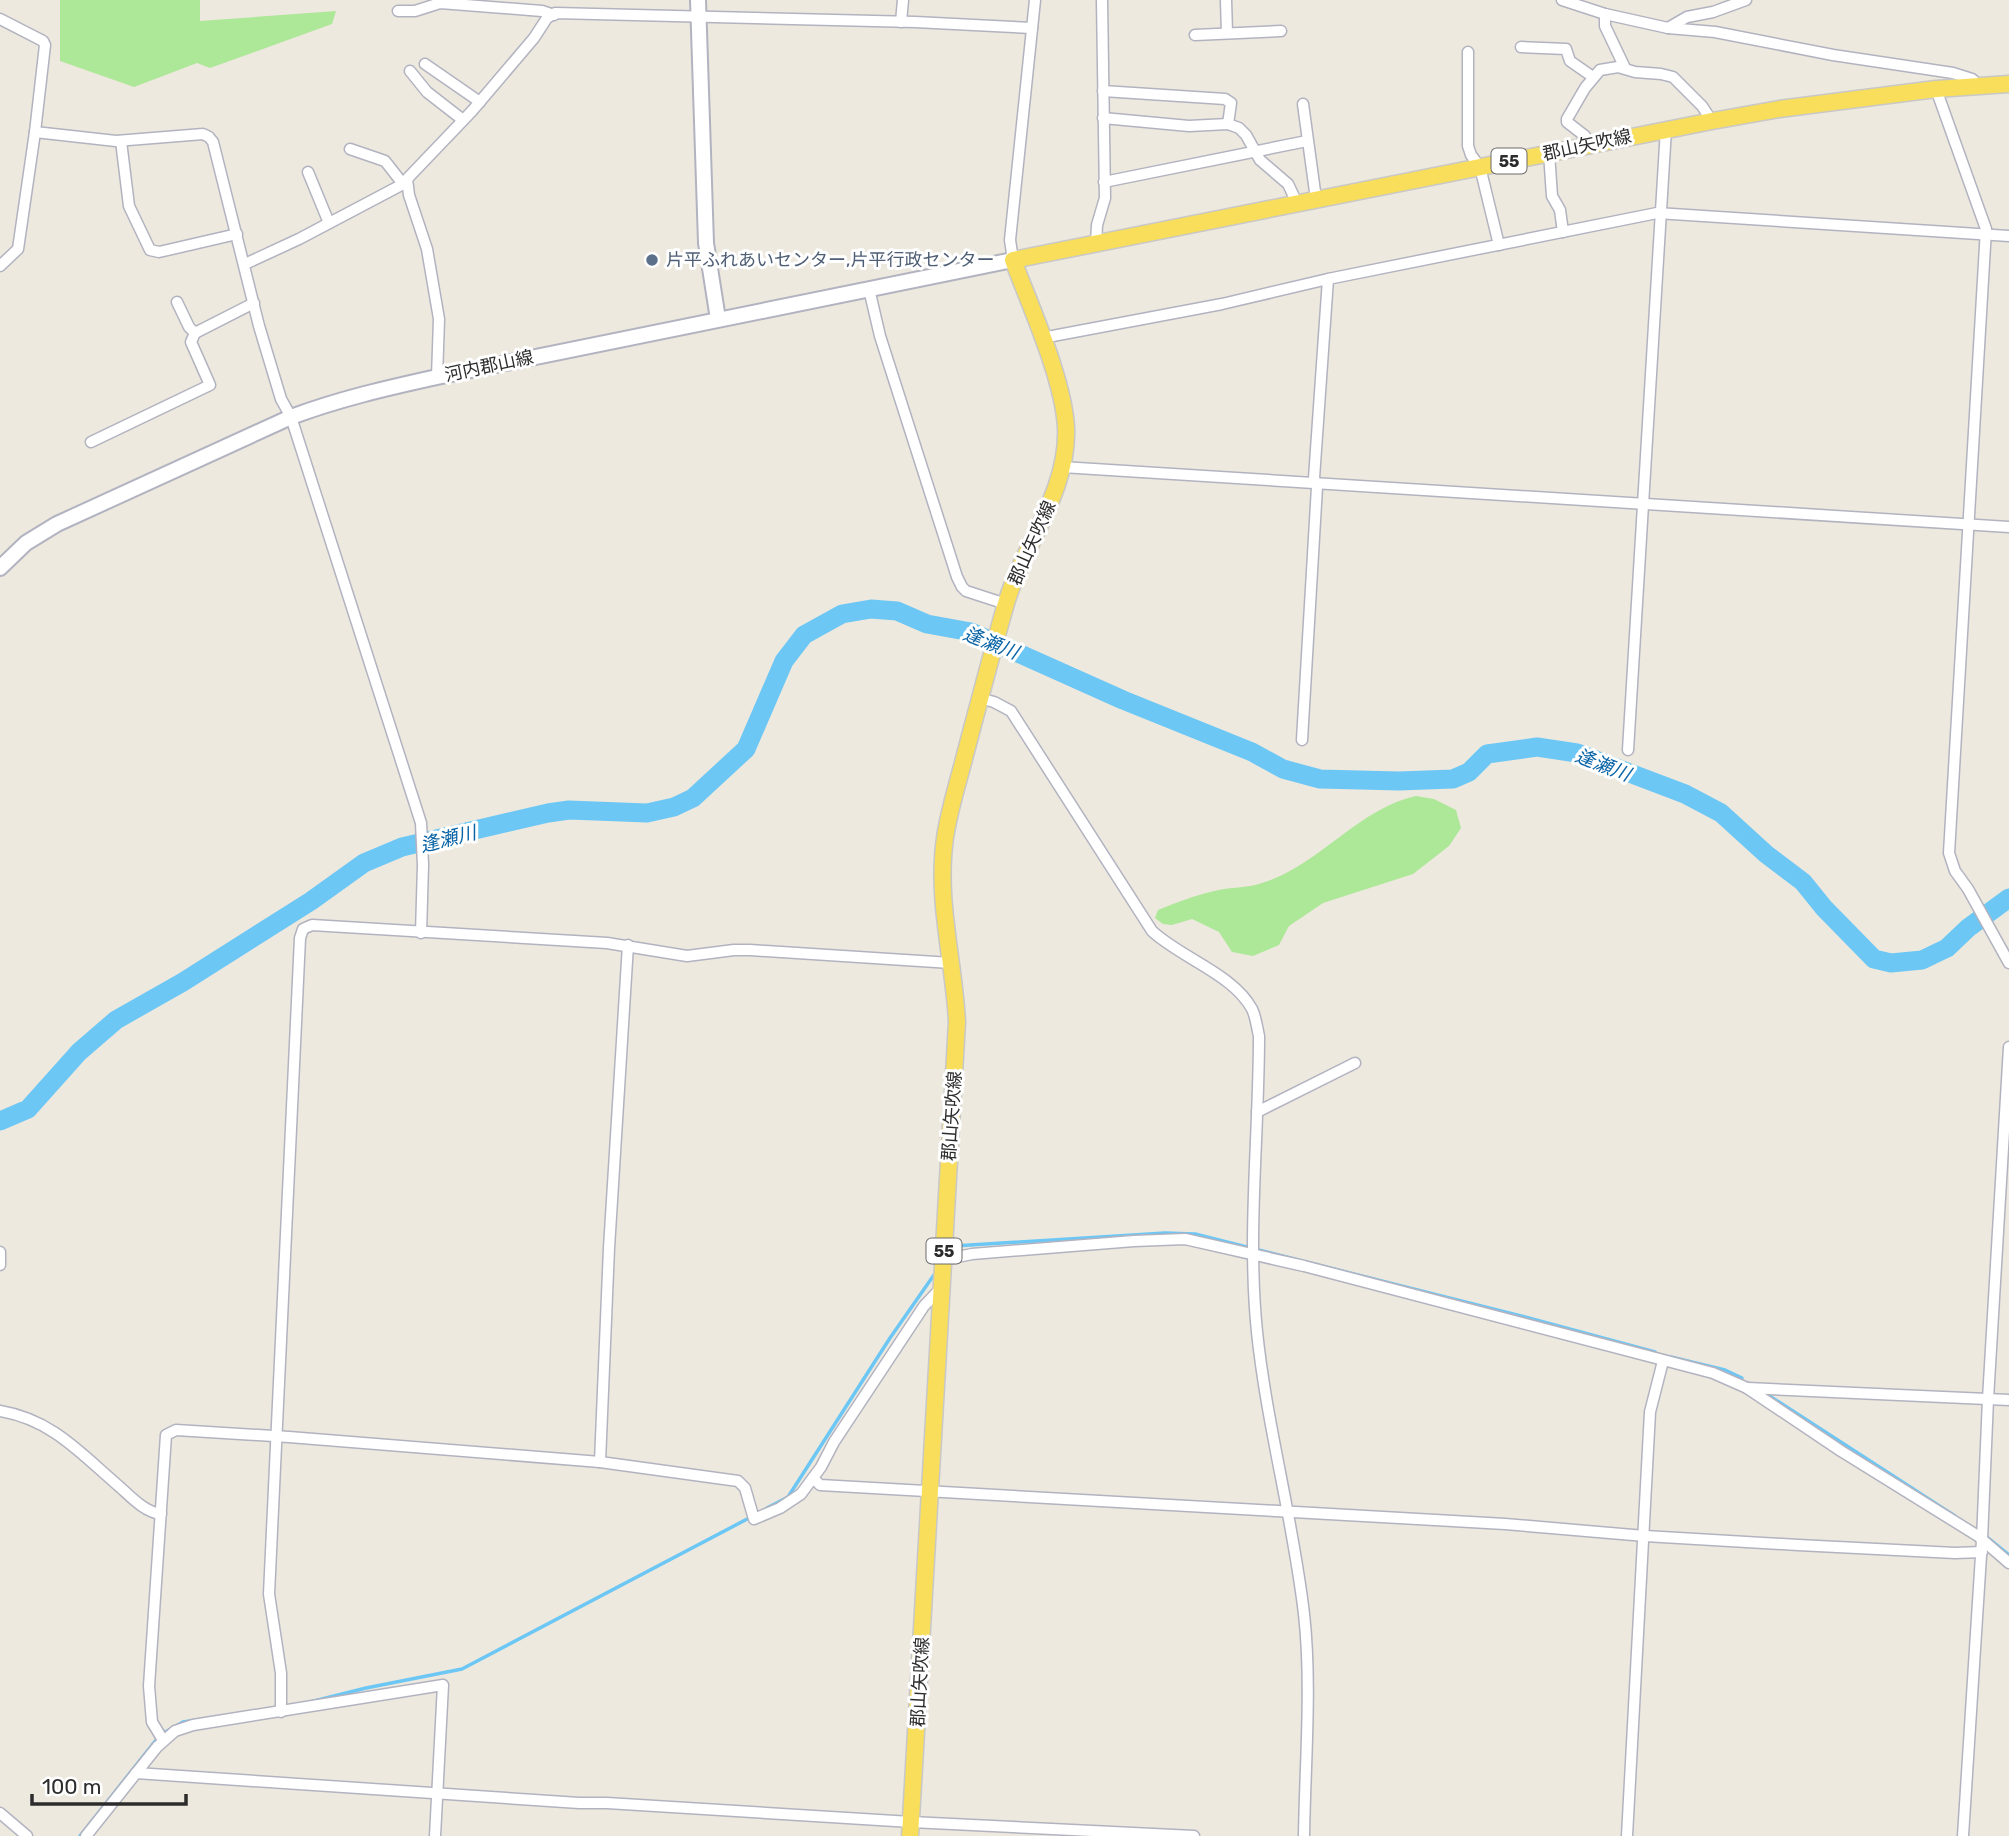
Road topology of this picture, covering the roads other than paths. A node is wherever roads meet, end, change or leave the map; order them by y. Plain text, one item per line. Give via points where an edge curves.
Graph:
1 (698, 0) edge
2 (903, 0) edge
3 (1035, 0) edge
4 (1102, 0) edge
5 (1226, 0) edge
6 (1562, 0) edge
7 (1746, 0) edge
8 (593, 1) edge
9 (398, 11) dead end
10 (592, 13) junction
11 (1605, 14) junction
12 (554, 15) junction
13 (697, 18) junction
14 (0, 19) edge
15 (901, 22) junction
16 (1032, 28) junction
17 (1668, 28) junction
18 (1281, 32) dead end
19 (1227, 33) junction
20 (1195, 35) dead end
21 (1521, 47) dead end
22 (1468, 52) dead end
23 (425, 64) dead end
24 (1625, 68) junction
25 (410, 71) dead end
26 (1594, 77) junction
27 (2009, 84) edge
28 (1980, 86) junction
29 (1936, 89) junction
30 (1103, 91) junction
31 (480, 102) junction
32 (1303, 104) dead end
33 (1103, 118) junction
34 (463, 120) junction
35 (1712, 121) junction
36 (1228, 124) junction
37 (1666, 129) junction
38 (35, 132) junction
39 (121, 141) junction
40 (1307, 141) junction
41 (1590, 145) junction
42 (350, 149) dead end
43 (1254, 152) junction
44 (1549, 153) junction
45 (1480, 167) junction
46 (309, 172) dead end
47 (1104, 182) junction
48 (405, 183) junction
49 (1316, 199) junction
50 (1297, 203) junction
51 (1662, 213) junction
52 (329, 223) junction
53 (1563, 232) junction
54 (237, 234) junction
55 (1986, 236) junction
56 (2009, 236) edge
57 (1096, 244) junction
58 (1499, 245) junction
59 (1013, 260) junction
60 (245, 264) junction
61 (0, 266) edge
62 (1328, 279) junction
63 (869, 289) junction
64 (177, 302) dead end
65 (254, 303) junction
66 (718, 319) junction
67 (195, 333) junction
68 (1042, 338) junction
69 (437, 377) junction
70 (291, 416) junction
71 (91, 442) dead end
72 (1062, 467) junction
73 (1316, 483) junction
74 (1643, 503) junction
75 (1967, 526) junction
76 (2009, 527) edge
77 (0, 568) edge
78 (1005, 606) junction
79 (979, 698) junction
80 (1302, 740) dead end
81 (1628, 750) dead end
82 (421, 933) junction
83 (628, 945) junction
84 (951, 963) junction
85 (2009, 963) edge
86 (2009, 1047) edge
87 (1355, 1063) dead end
88 (1257, 1112) junction
89 (0, 1252) edge
90 (1254, 1255) junction
91 (943, 1259) junction
92 (0, 1265) edge
93 (942, 1288) junction
94 (1663, 1361) junction
95 (1747, 1388) junction
96 (1988, 1399) junction
97 (2009, 1400) edge
98 (0, 1411) edge
99 (276, 1436) junction
100 (600, 1462) junction
101 (813, 1478) junction
102 (931, 1492) junction
103 (1286, 1512) junction
104 (161, 1514) junction
105 (1645, 1536) junction
106 (1982, 1540) junction
107 (1982, 1552) junction
108 (2009, 1563) edge
109 (281, 1712) junction
110 (163, 1740) junction
111 (136, 1773) junction
112 (437, 1792) junction
113 (0, 1813) edge
114 (911, 1829) edge
115 (27, 1836) edge
116 (86, 1836) edge
117 (435, 1836) edge
118 (1194, 1836) edge
119 (1304, 1836) edge
120 (1627, 1836) edge
121 (1963, 1836) edge

1 - 13 main road
2 - 15 street
3 - 16 street
4 - 30 street
5 - 19 street
6 - 11 street
7 - 17 street via 1687,17
8 - 10 street
9 - 12 street via 440,3
10 - 12 street
10 - 13 street
11 - 17 street
11 - 24 street via 1605,26
12 - 31 street
13 - 15 street
13 - 66 main road via 706,243
14 - 38 street via 46,45
15 - 16 street
16 - 59 street via 1010,240
17 - 28 street via 1946,72
18 - 19 street
19 - 20 street
21 - 26 street via 1566,49 1570,61
22 - 45 street via 1468,146
23 - 31 street
24 - 26 street via 1605,68
24 - 35 street via 1673,78
25 - 34 street via 427,92
26 - 41 street via 1567,119
27 - 28 main road, 郡山矢吹線 / 55
28 - 29 main road, 郡山矢吹線 / 55
29 - 35 main road, 郡山矢吹線 / 55
29 - 55 street
30 - 33 street
30 - 36 street via 1225,99 1231,103
31 - 34 street
32 - 40 street
33 - 36 street via 1189,126
33 - 47 street
34 - 48 street
35 - 37 main road, 郡山矢吹線 / 55
36 - 43 street via 1243,131
37 - 41 main road, 郡山矢吹線 / 55
37 - 51 street
38 - 39 street
38 - 61 street via 18,249
39 - 54 street via 209,136
39 - 54 street via 130,209 150,250 159,252
40 - 43 street
40 - 49 street
41 - 44 main road, 郡山矢吹線 / 55
42 - 48 street via 385,161
43 - 47 street
43 - 50 street via 1288,184
44 - 45 main road, 郡山矢吹線 / 55
44 - 53 street via 1552,196 1560,210
45 - 49 main road, 郡山矢吹線 / 55
45 - 58 street
46 - 52 street
47 - 57 street
48 - 52 street
48 - 69 street via 437,304
49 - 50 main road, 郡山矢吹線 / 55
50 - 57 main road, 郡山矢吹線 / 55
51 - 53 street
51 - 55 street
51 - 74 street
52 - 60 street
53 - 58 street
54 - 60 street
55 - 56 street
55 - 75 street
57 - 59 main road, 郡山矢吹線 / 55
58 - 62 street
59 - 63 main road, 河内郡山線
59 - 68 main road, 郡山矢吹線 / 55
60 - 65 street
62 - 68 street
62 - 73 street
63 - 66 main road, 河内郡山線
63 - 78 street via 957,577 966,591
64 - 67 street
65 - 67 street
65 - 70 street via 281,399
66 - 69 main road, 河内郡山線
67 - 71 street via 191,342 210,385
68 - 72 main road, 郡山矢吹線 / 55 via 1063,412
69 - 70 main road, 河内郡山線
70 - 77 main road, 河内郡山線 via 57,524 26,543
70 - 82 street via 421,823
72 - 73 street
72 - 78 main road, 郡山矢吹線 / 55
73 - 74 street
73 - 80 street
74 - 75 street
74 - 81 street
75 - 76 street
75 - 85 street via 1948,846 1955,871
78 - 79 main road, 郡山矢吹線 / 55
79 - 84 main road, 郡山矢吹線 / 55 via 952,800 943,855 941,883
79 - 88 street via 1011,712 1152,931 1225,981 1252,1010 1259,1036
82 - 83 street
82 - 99 street via 312,925 301,933
83 - 84 street via 687,956 750,950
83 - 100 street
84 - 91 main road, 郡山矢吹線 / 55 via 957,1022
86 - 96 street
87 - 88 street
88 - 90 street
89 - 92 street
90 - 91 street via 1185,1240
90 - 94 street
90 - 103 street via 1257,1331
91 - 93 main road, 郡山矢吹線 / 55
93 - 101 street via 924,1306
93 - 102 main road, 郡山矢吹線 / 55
94 - 95 street
94 - 105 street via 1650,1412
95 - 96 street
95 - 106 street
96 - 97 street
96 - 106 street
98 - 104 street via 23,1415 55,1432 138,1503
99 - 100 street
99 - 104 street via 176,1430 166,1435
99 - 109 street via 269,1594 281,1673
100 - 101 street via 738,1481 746,1488 754,1519 793,1499
101 - 102 street via 820,1485
102 - 103 street
102 - 114 main road, 郡山矢吹線 / 55
103 - 105 street
103 - 119 street via 1307,1652
104 - 110 street via 149,1702 152,1722
105 - 107 street
105 - 120 street
106 - 107 street
106 - 108 street
107 - 121 street
109 - 110 street via 193,1725
109 - 112 street via 443,1685
110 - 111 street
111 - 112 street
111 - 116 street
112 - 114 street
112 - 117 street
113 - 115 street
114 - 118 street

